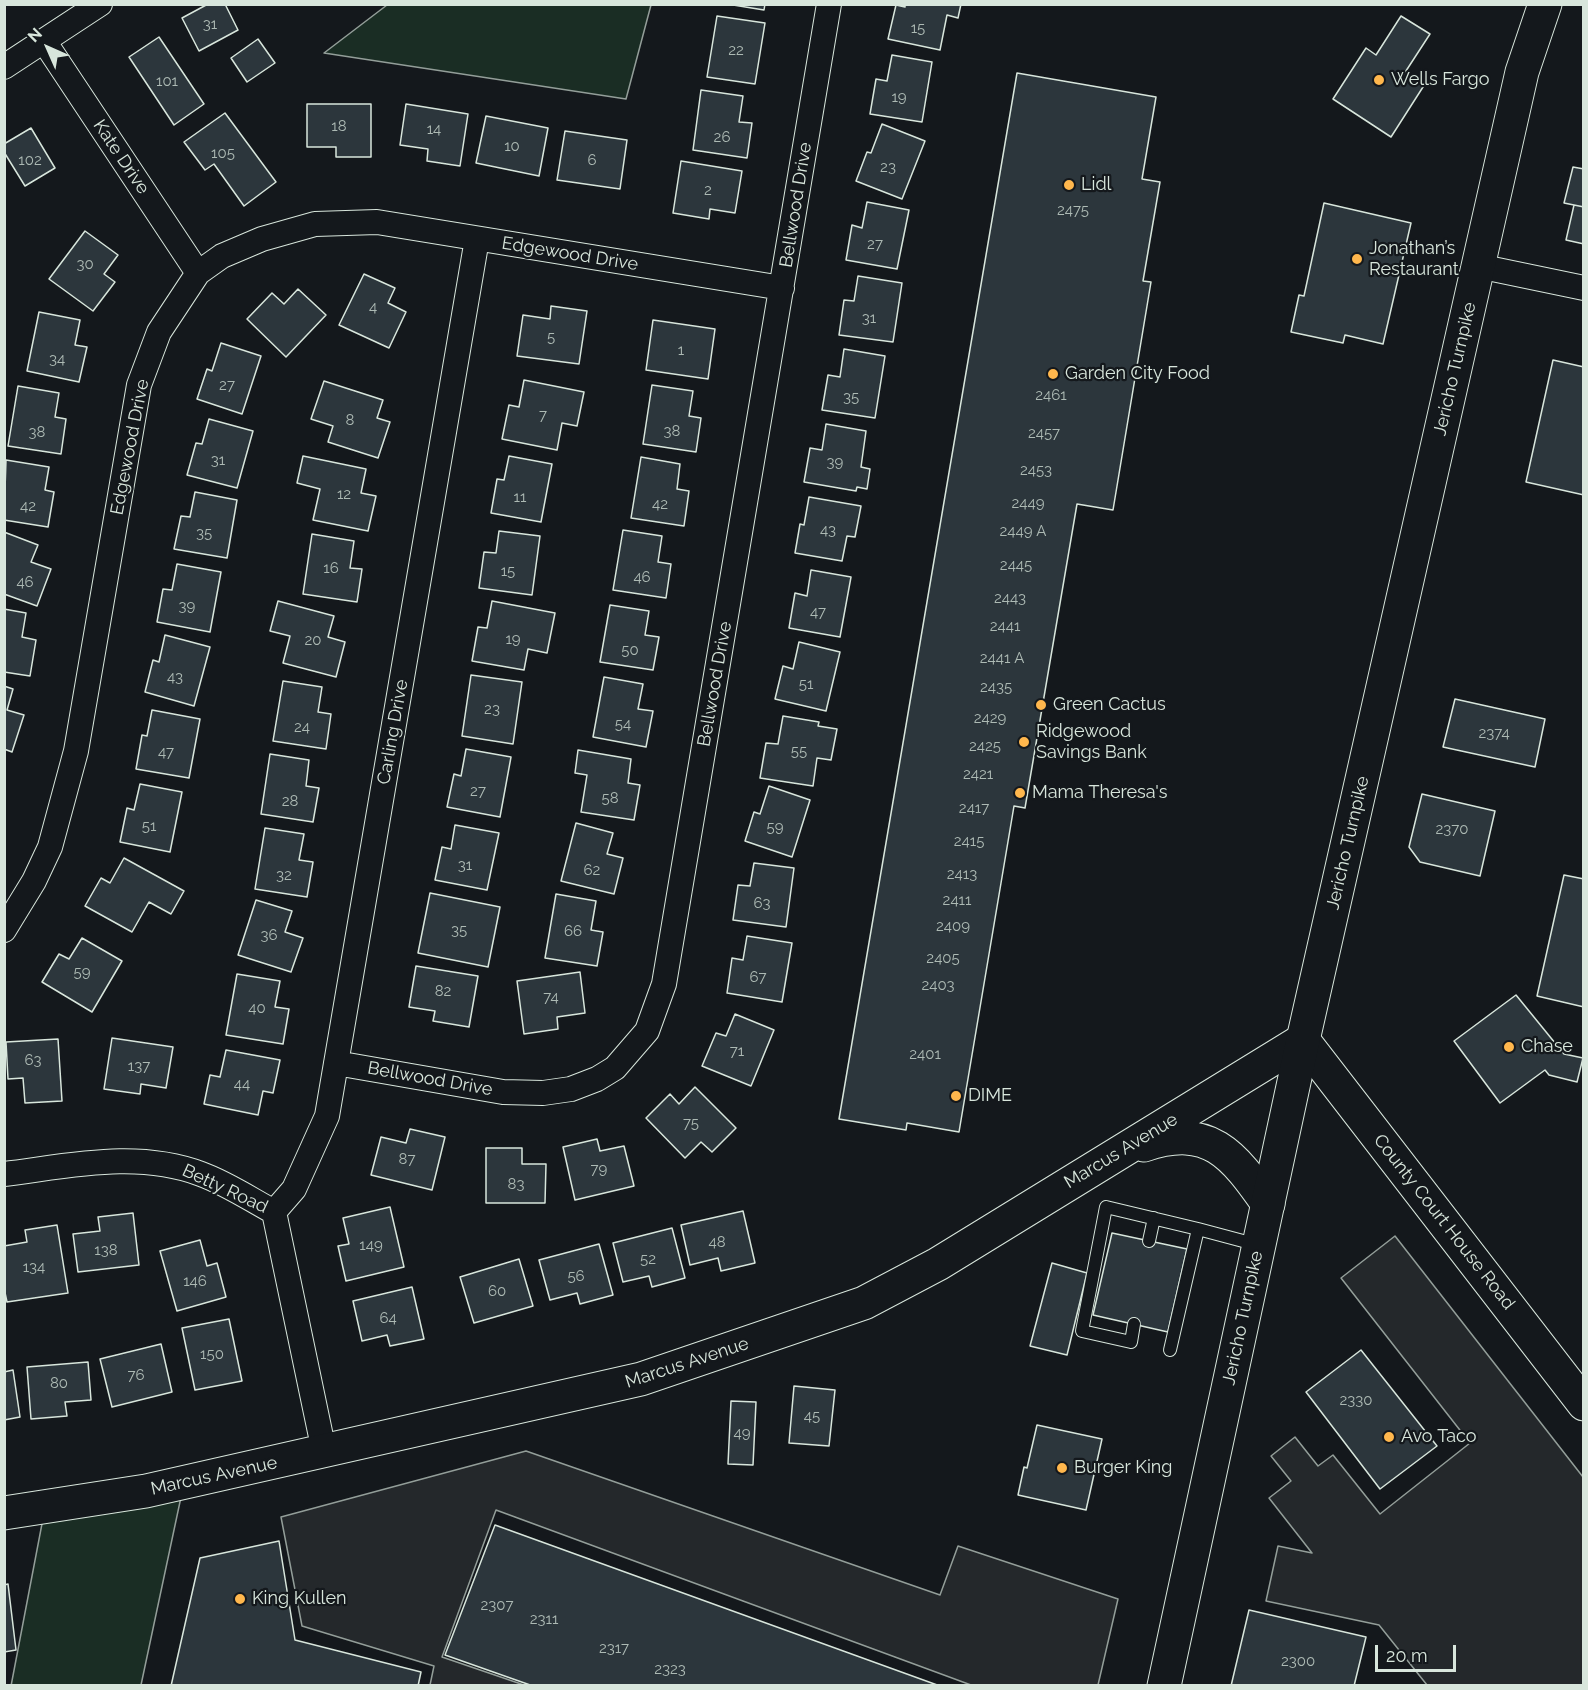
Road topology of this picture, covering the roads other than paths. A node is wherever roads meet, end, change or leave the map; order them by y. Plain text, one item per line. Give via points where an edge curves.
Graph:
1 (100, 4) edge
2 (829, 4) edge
3 (1545, 4) edge
4 (44, 41) junction
5 (4, 68) edge
6 (477, 239) junction
7 (1478, 266) junction
8 (198, 273) junction
9 (782, 288) junction
10 (1584, 288) edge
11 (4, 930) edge
12 (1303, 1040) junction
13 (336, 1063) junction
14 (4, 1174) edge
15 (1083, 1174) junction
16 (1268, 1204) junction
17 (274, 1212) junction
18 (1154, 1218) junction
19 (1198, 1229) junction
20 (1149, 1241) dead end
21 (1259, 1245) junction
22 (1134, 1324) dead end
23 (1170, 1350) dead end
24 (1584, 1404) edge
25 (324, 1451) junction
26 (4, 1513) edge
27 (1164, 1686) edge

1 - 4 street
2 - 9 street, Bellwood Drive
3 - 7 main road, Jericho Turnpike via 1522,72
4 - 5 street
4 - 8 street, Kate Drive
6 - 8 street, Edgewood Drive via 377,222 315,224 262,239 222,256
6 - 9 street, Edgewood Drive
6 - 13 street, Carling Drive
7 - 10 street
7 - 12 main road, Jericho Turnpike
8 - 11 street, Edgewood Drive via 159,332 139,385 76,751 50,847
9 - 13 street, Bellwood Drive via 664,984 647,1031 615,1068 597,1079 571,1089 543,1093 503,1092
12 - 15 main road, Marcus Avenue
12 - 16 main road, Jericho Turnpike
12 - 24 main road, County Court House Road
13 - 17 street, Carling Drive via 327,1116 318,1140 294,1189
14 - 17 street, Betty Road via 140,1160 201,1174
15 - 16 main road via 1145,1145 1184,1136 1221,1149
15 - 25 main road, Marcus Avenue via 938,1264 864,1303 640,1379
16 - 21 main road, Jericho Turnpike
17 - 25 street, Betty Road
18 - 19 lane
18 - 20 lane
18 - 22 lane via 1106,1207 1082,1331 1131,1342
19 - 21 lane
19 - 23 lane
21 - 27 main road, Jericho Turnpike
25 - 26 main road, Marcus Avenue via 146,1491

